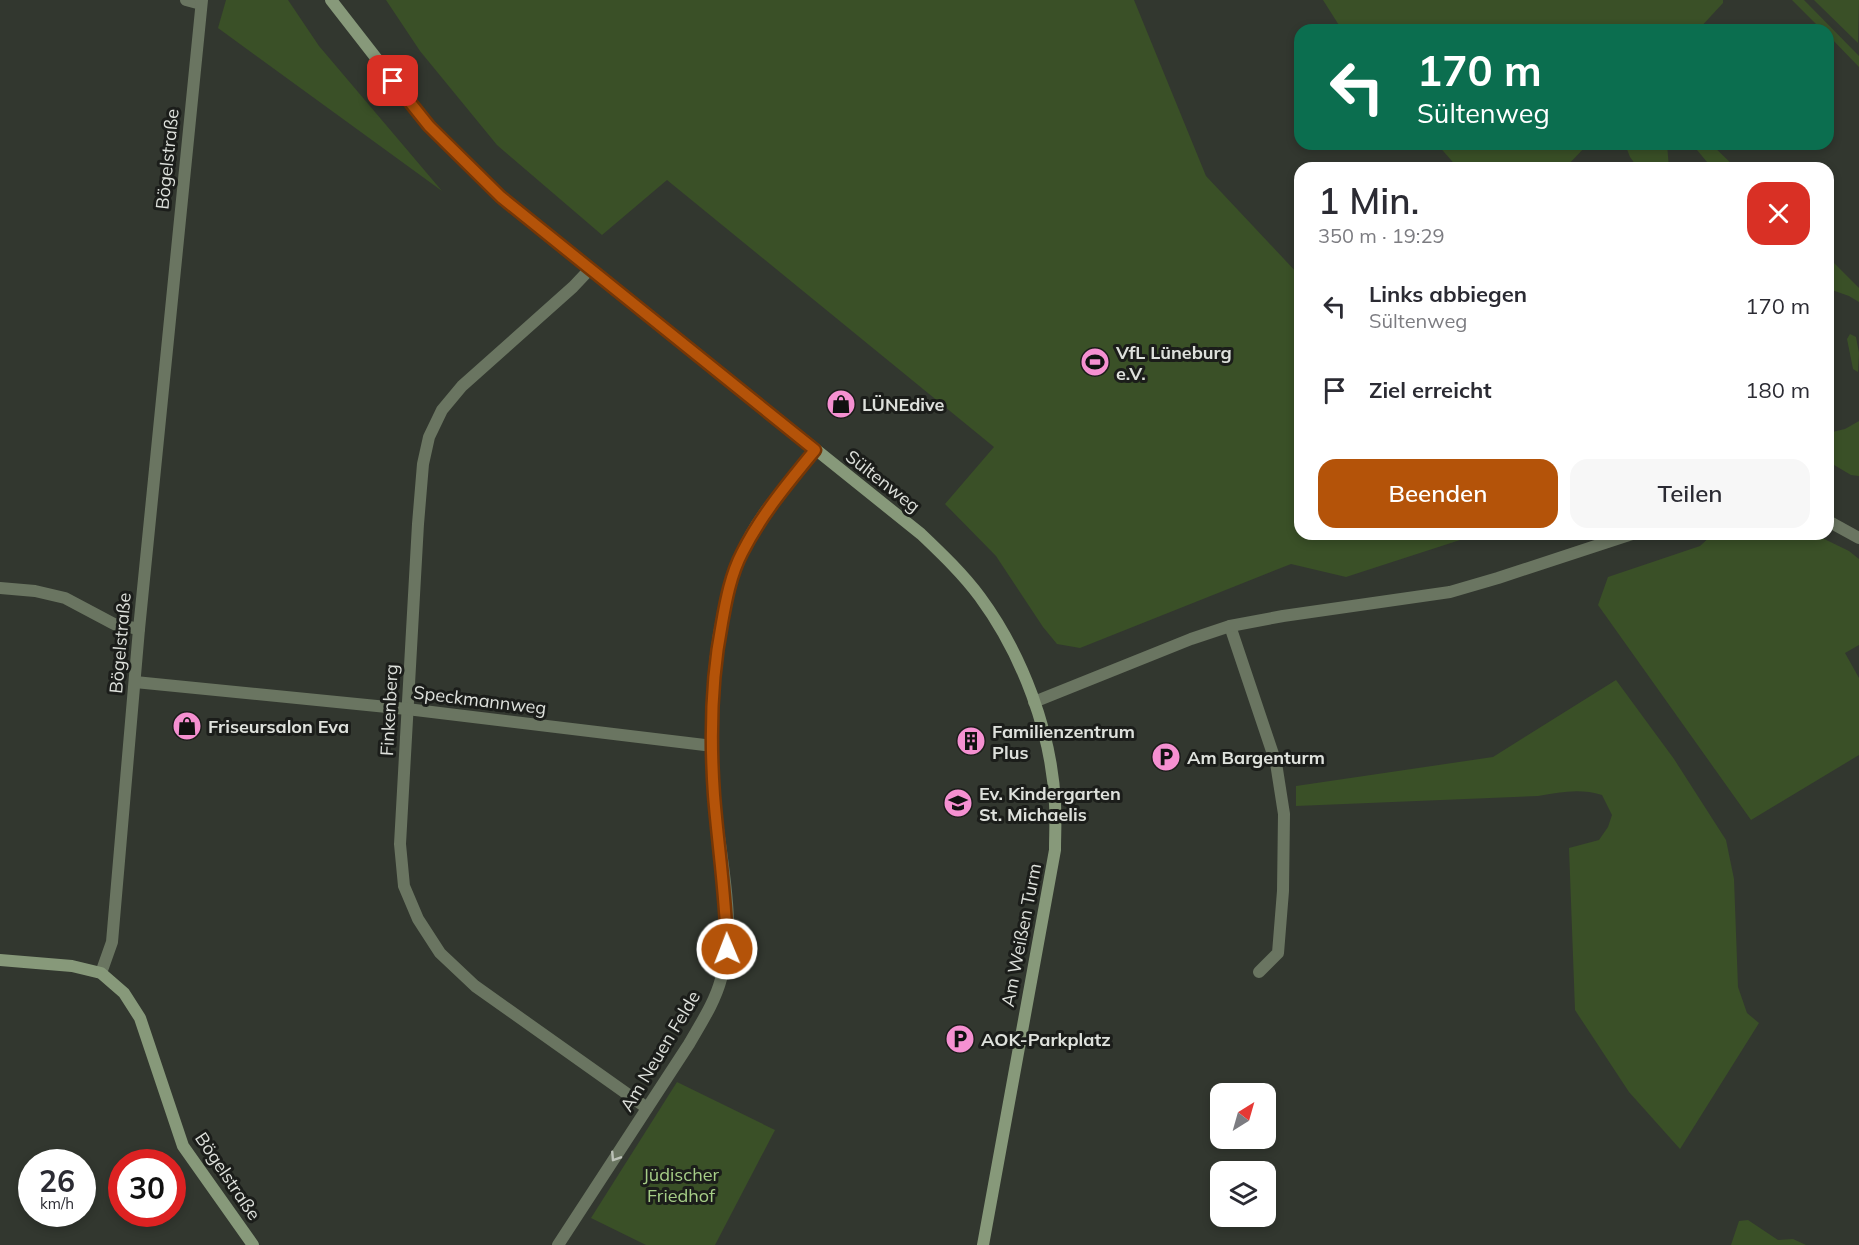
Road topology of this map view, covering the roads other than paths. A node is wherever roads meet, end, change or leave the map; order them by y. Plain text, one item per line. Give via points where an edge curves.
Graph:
1 (186, 0) edge
2 (331, 0) edge
3 (201, 2) edge
4 (590, 269) junction
5 (815, 450) junction
6 (1834, 524) edge
7 (1859, 538) edge
8 (1614, 540) edge
9 (0, 588) edge
10 (1230, 626) junction
11 (139, 628) junction
12 (135, 682) junction
13 (1035, 702) junction
14 (407, 709) junction
15 (713, 746) junction
16 (0, 960) edge
17 (1259, 972) dead end
18 (101, 974) junction
19 (647, 1108) junction
20 (253, 1245) edge
21 (558, 1245) edge
22 (983, 1245) edge

1 - 3 street
2 - 4 main road, Sültenweg via 429,126 501,197
3 - 11 street, Bögelstraße
4 - 5 main road, Sültenweg
4 - 14 street, Finkenberg via 462,386 442,410 429,437 423,464
5 - 13 main road, Sültenweg via 921,534 959,571 1000,626
5 - 15 street, Am Neuen Felde via 761,517 740,555 718,642
6 - 7 street
8 - 10 street via 1450,592
9 - 11 street via 64,598 114,624
10 - 13 street
10 - 17 street via 1276,764 1284,814 1278,952
11 - 12 street, Bögelstraße
12 - 14 street, Speckmannweg
12 - 18 street, Bögelstraße via 112,942
13 - 22 main road, Am Weißen Turm via 1051,761 1055,850
14 - 15 street, Speckmannweg
14 - 19 street, Finkenberg via 400,844 404,886 418,920 440,953 475,986
15 - 19 street, Am Neuen Felde via 727,949 721,980 708,1011
16 - 18 main road via 72,966
18 - 20 main road, Bögelstraße via 124,993 140,1018 183,1146
19 -> 21 street, Am Neuen Felde

